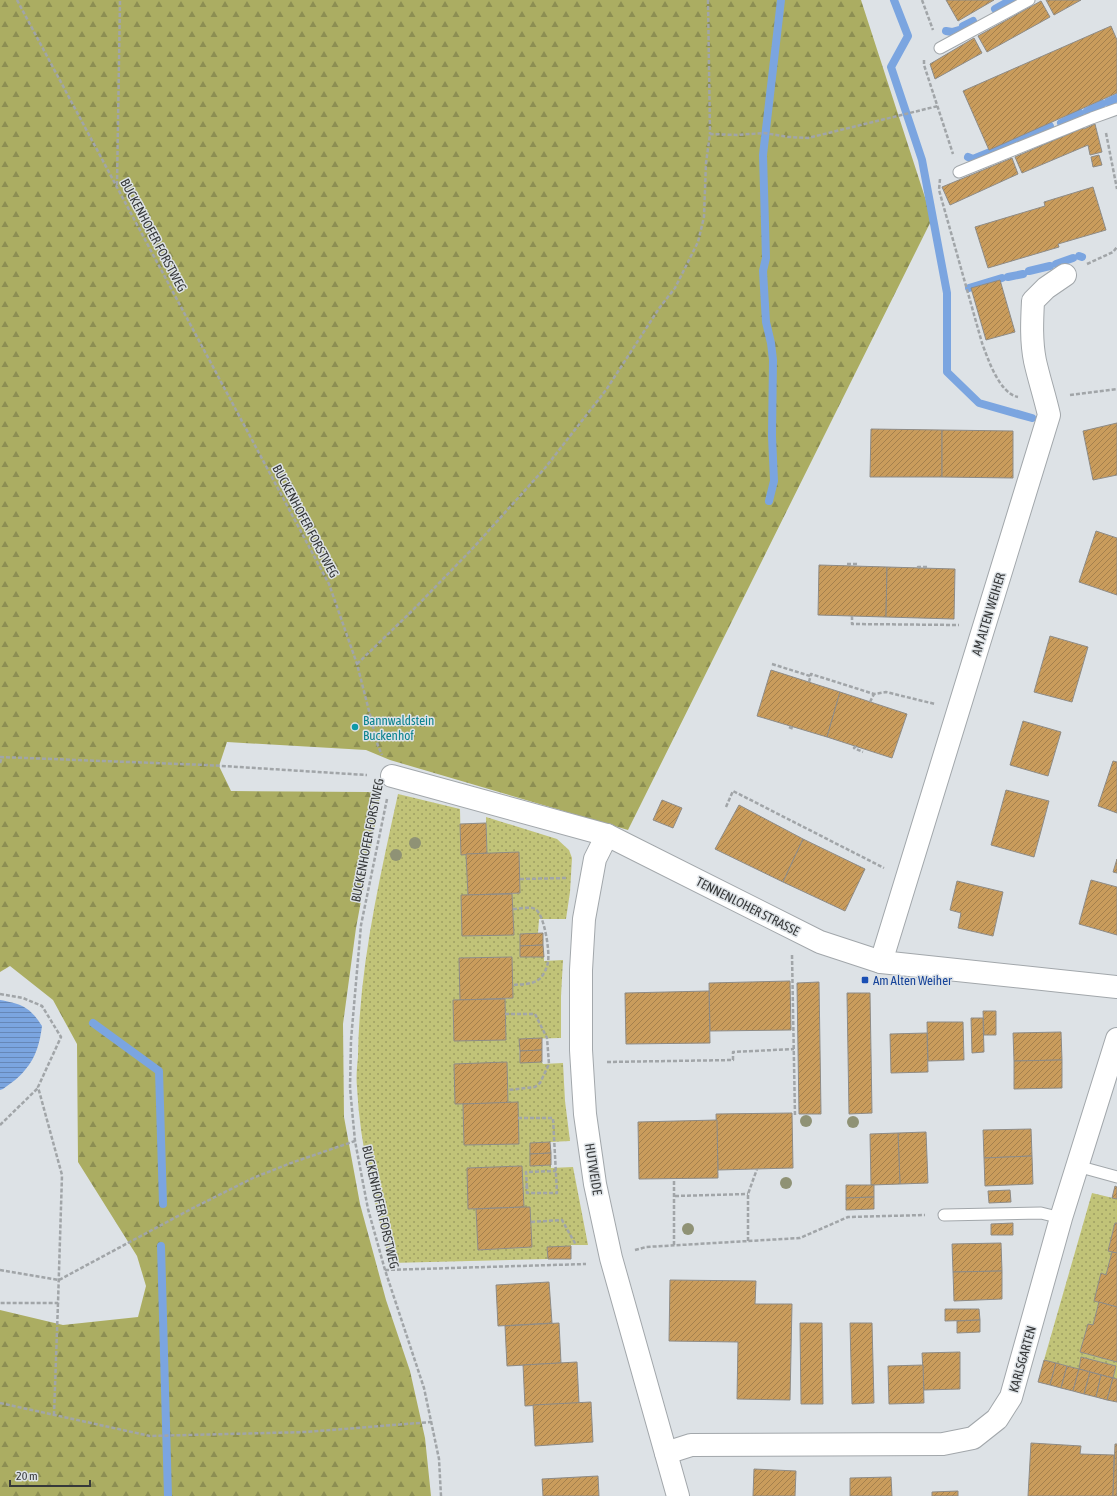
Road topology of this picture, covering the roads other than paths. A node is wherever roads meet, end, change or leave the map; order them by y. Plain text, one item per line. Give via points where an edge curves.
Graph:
1 (1029, 0) edge
2 (940, 48) road end
3 (1117, 109) edge
4 (959, 172) road end
5 (1065, 275) road end
6 (392, 776) road end
7 (607, 835) junction
8 (881, 962) junction
9 (1117, 987) edge
10 (1117, 1039) edge
11 (1077, 1166) junction
12 (1117, 1177) edge
13 (944, 1215) road end
14 (1061, 1218) junction
15 (666, 1453) junction
16 (678, 1496) edge

1 - 2 lane
3 - 4 lane
5 - 8 street, AM ALTEN WEIHER via 1033,301 1032,337 1049,415
6 - 7 street, TENNENLOHER STRASSE
7 - 8 street, TENNENLOHER STRASSE via 820,942
7 - 15 street, HUTWEIDE via 595,859 584,919 581,1050 585,1114 595,1184 611,1258
8 - 9 street, TENNENLOHER STRASSE
10 - 11 street, KARLSGARTEN
11 - 12 lane
11 - 14 street, KARLSGARTEN
13 - 14 lane via 1041,1213
14 - 15 street, KARLSGARTEN via 1011,1397 997,1419 973,1438 943,1444 691,1444
15 - 16 street, HUTWEIDE

